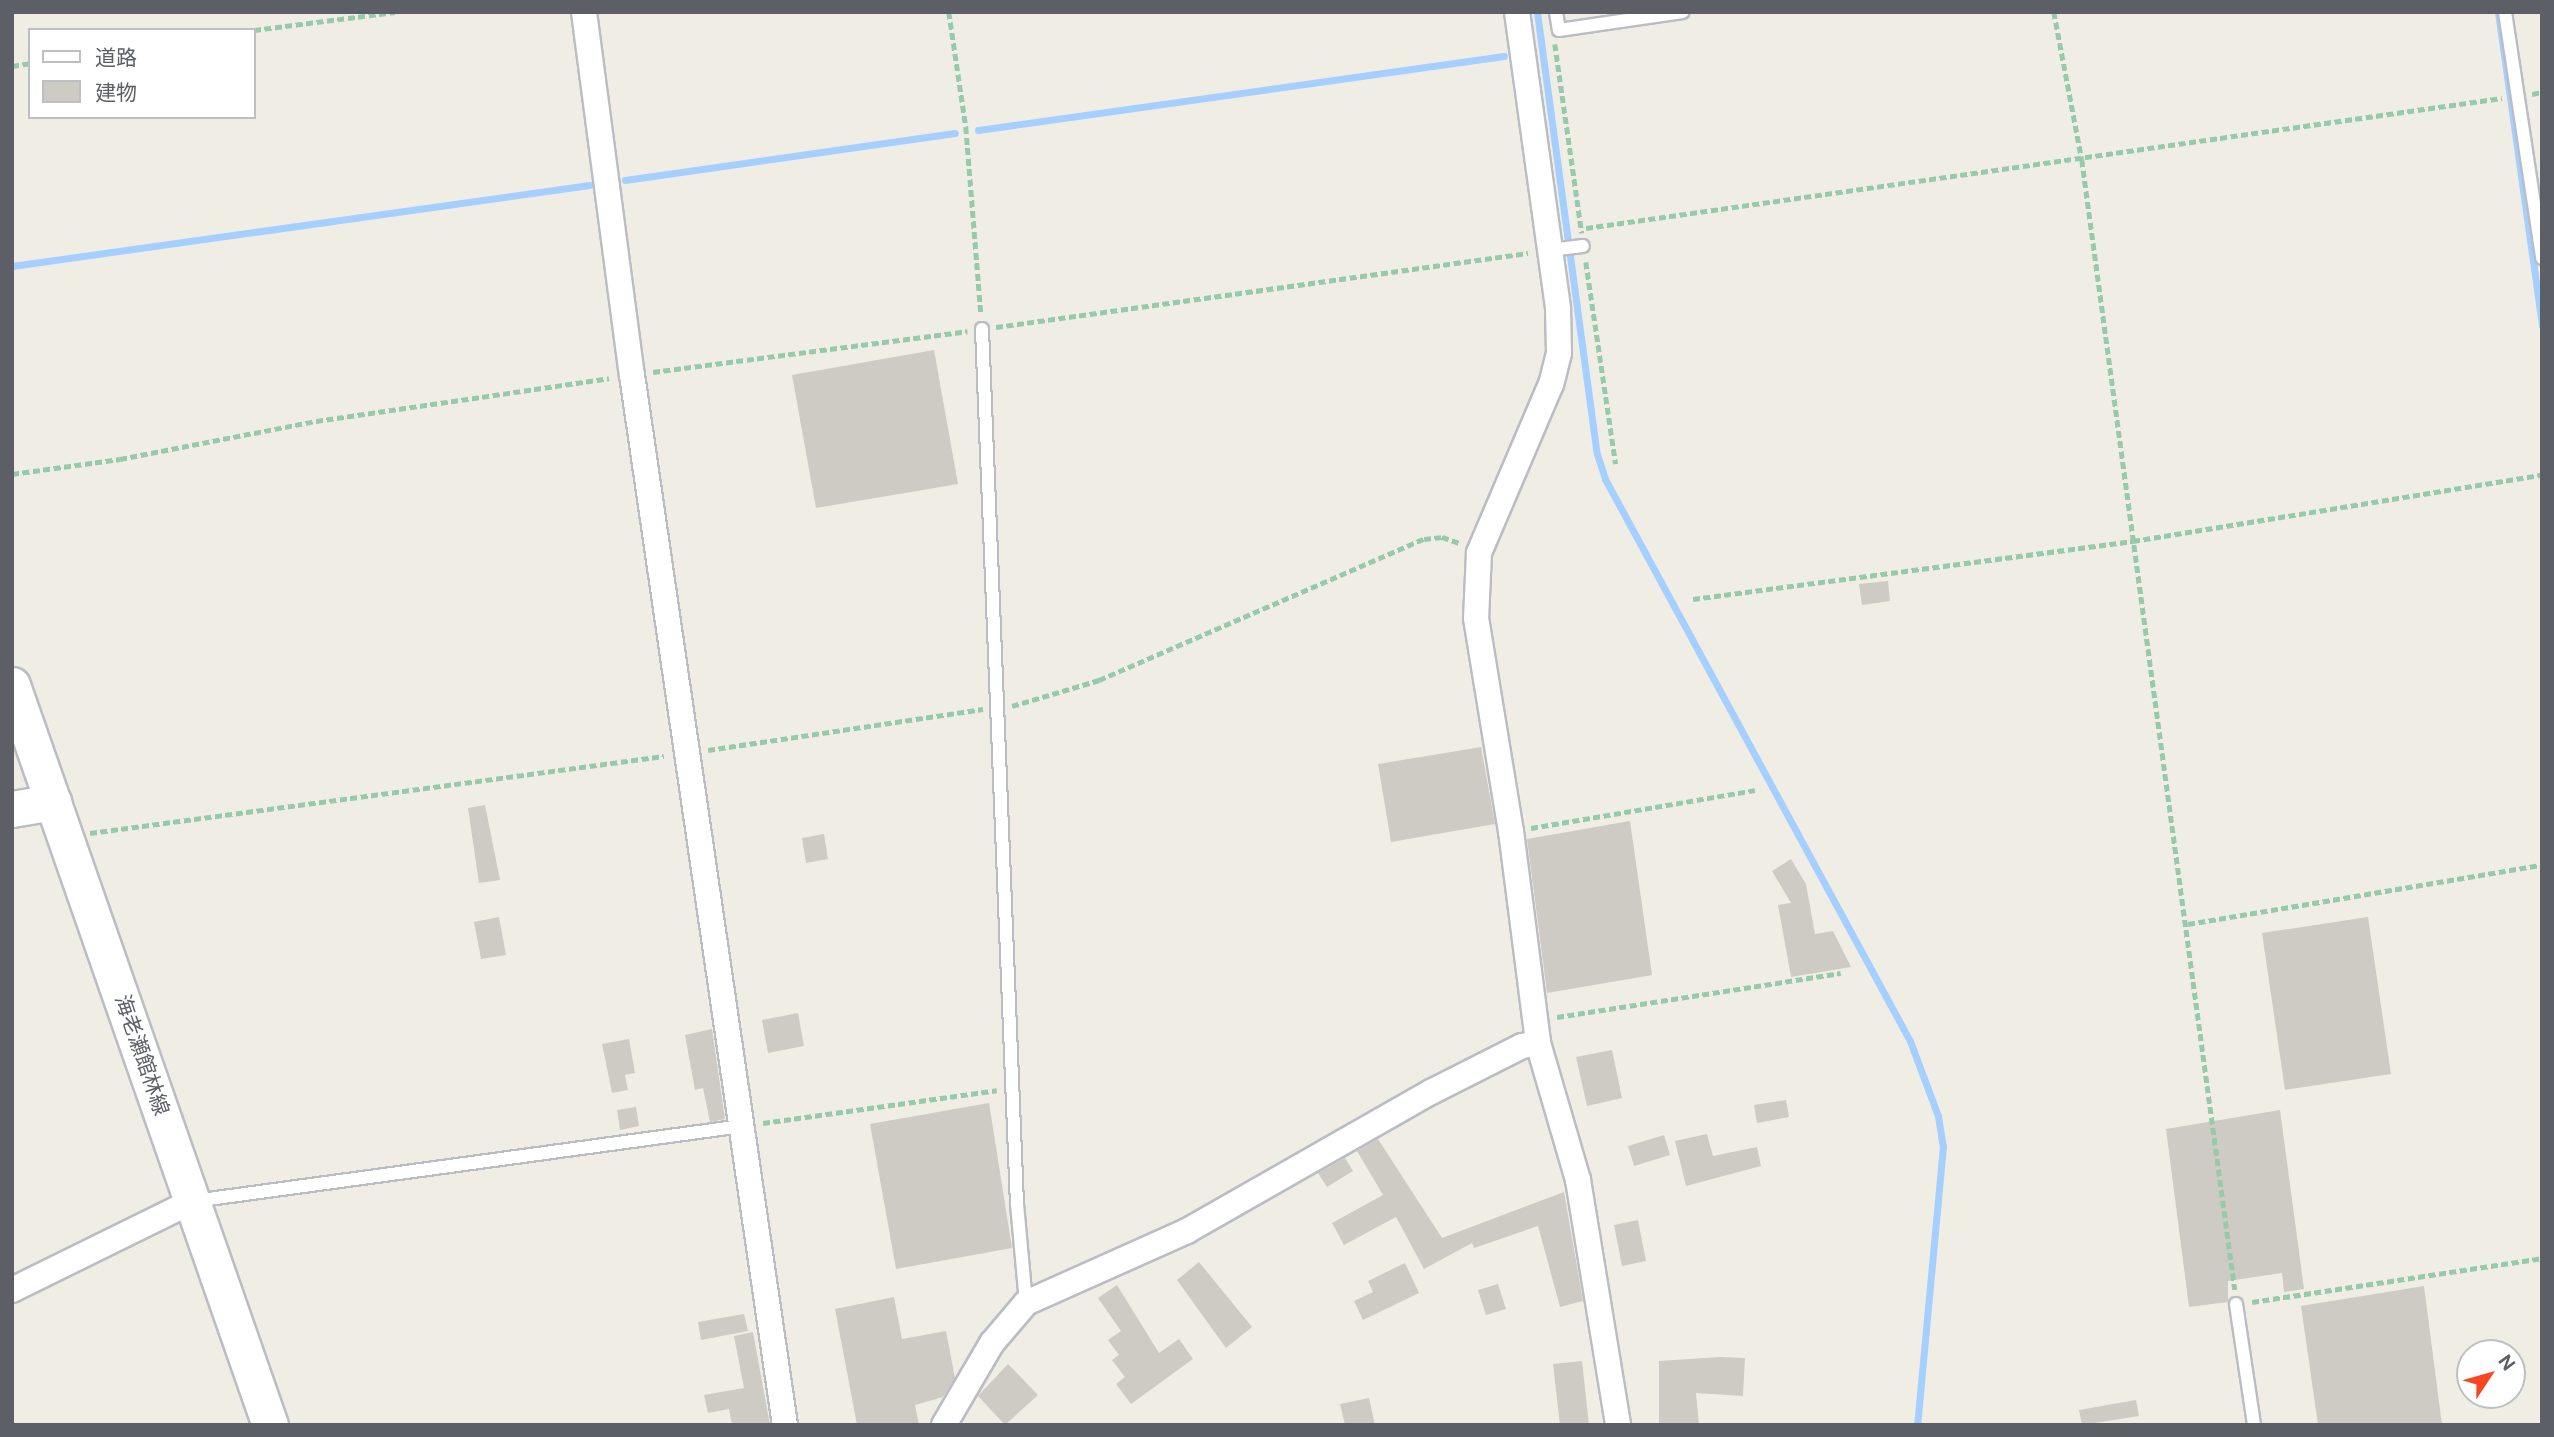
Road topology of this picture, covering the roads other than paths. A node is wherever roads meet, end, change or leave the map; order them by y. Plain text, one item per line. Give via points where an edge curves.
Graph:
1 (584, 12) edge
2 (1517, 12) edge
3 (1556, 12) edge
4 (1683, 12) edge
5 (2505, 12) edge
6 (1581, 246) road end
7 (1554, 249) junction
8 (2542, 258) edge
9 (982, 329) road end
10 (12, 685) edge
11 (53, 802) junction
12 (12, 809) edge
13 (1536, 1032) junction
14 (741, 1126) junction
15 (193, 1201) junction
16 (12, 1290) edge
17 (1026, 1303) junction
18 (2236, 1304) road end
19 (270, 1425) edge
20 (785, 1425) edge
21 (944, 1425) edge
22 (1618, 1425) edge
23 (2254, 1425) edge

1 - 14 street
2 - 7 street
3 - 4 lane via 1559,30
5 - 8 lane
6 - 7 lane
7 - 13 street via 1559,333 1554,374 1479,553 1476,618 1511,831
9 - 17 lane via 1012,1088
10 - 11 main road, 海老瀬館林線
11 - 12 main road
11 - 15 main road, 海老瀬館林線
13 - 17 street via 1522,1046 1431,1092 1187,1231
13 - 22 street via 1578,1180
14 - 15 lane
14 - 20 street
15 - 16 street
15 - 19 main road, 海老瀬館林線
17 - 21 street via 992,1343
18 - 23 lane

